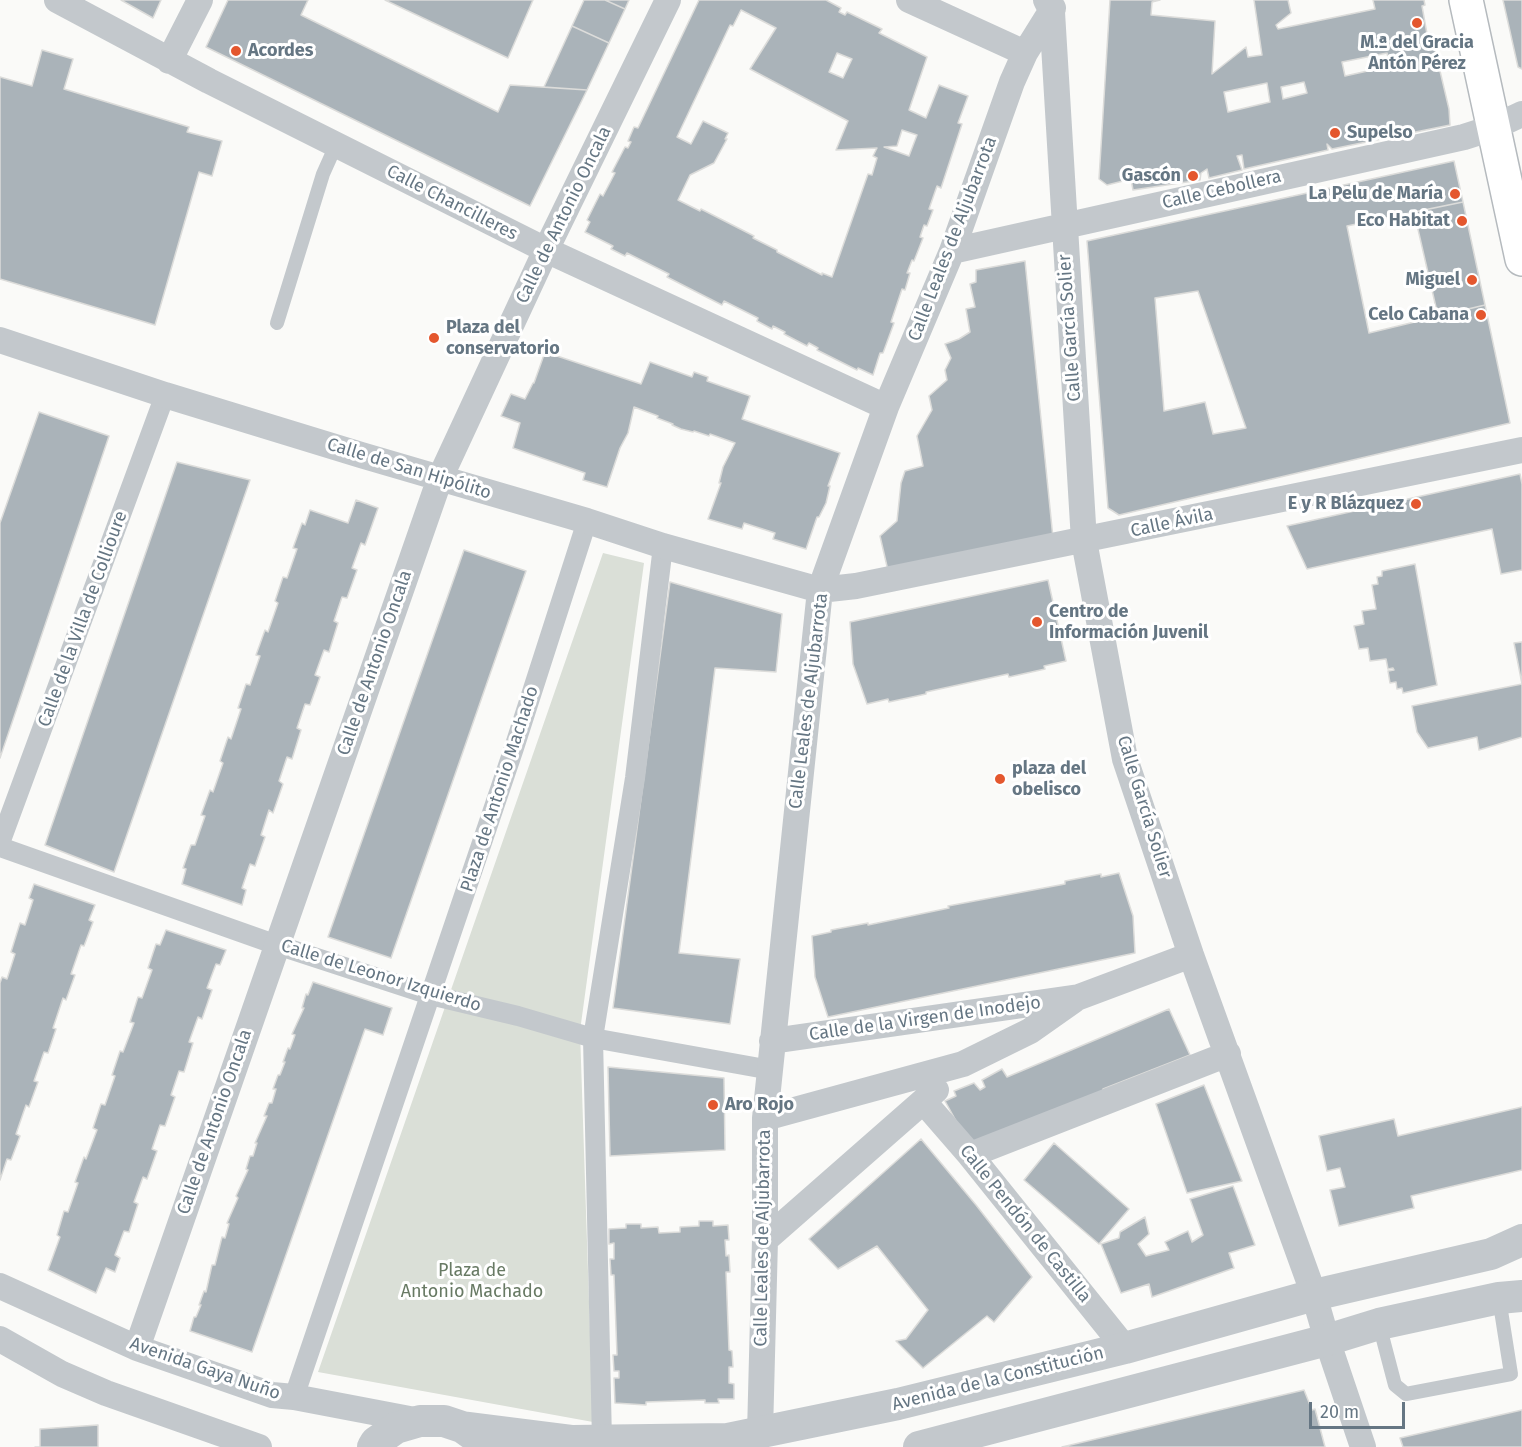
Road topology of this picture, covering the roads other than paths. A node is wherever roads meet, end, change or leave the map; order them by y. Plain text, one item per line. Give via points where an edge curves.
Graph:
1 (57, 0) edge
2 (200, 0) edge
3 (668, 0) edge
4 (909, 0) edge
5 (1466, 0) edge
6 (1052, 4) edge
7 (1025, 53) junction
8 (169, 61) junction
9 (1522, 114) edge
10 (1492, 128) junction
11 (336, 145) junction
12 (1064, 226) junction
13 (546, 250) junction
14 (952, 251) junction
15 (1522, 258) edge
16 (277, 323) dead end
17 (0, 340) edge
18 (165, 395) junction
19 (886, 407) junction
20 (1522, 450) edge
21 (440, 478) junction
22 (587, 521) junction
23 (1084, 541) junction
24 (663, 546) junction
25 (820, 590) junction
26 (0, 845) edge
27 (277, 945) junction
28 (1191, 955) junction
29 (430, 995) junction
30 (1079, 997) junction
31 (593, 1038) junction
32 (772, 1041) junction
33 (1228, 1054) junction
34 (963, 1064) junction
35 (771, 1070) junction
36 (924, 1102) junction
37 (765, 1118) junction
38 (970, 1155) junction
39 (765, 1240) junction
40 (1522, 1240) edge
41 (0, 1286) edge
42 (1314, 1295) junction
43 (1511, 1297) edge
44 (1379, 1324) junction
45 (0, 1339) edge
46 (1327, 1340) junction
47 (137, 1348) junction
48 (1125, 1348) junction
49 (294, 1397) junction
50 (420, 1421) junction
51 (462, 1427) junction
52 (760, 1433) junction
53 (602, 1441) junction
54 (259, 1447) edge
55 (373, 1447) edge
56 (486, 1447) edge
57 (919, 1447) edge
58 (1363, 1447) edge

1 - 8 street, Calle Chancilleres
2 - 8 street
3 - 13 street, Calle de Antonio Oncala
4 - 7 street
5 - 10 main road
6 - 7 street, Calle Leales de Aljubarrota
6 - 12 street, Calle García Solier
7 - 14 street, Calle Leales de Aljubarrota
8 - 11 street, Calle Chancilleres
9 - 10 street, Calle Cebollera
10 - 12 street, Calle Cebollera
10 - 15 main road
11 - 13 street, Calle Chancilleres
11 - 16 lane via 323,174
12 - 14 street, Calle Cebollera
12 - 23 street, Calle García Solier
13 - 19 street, Calle Chancilleres
13 - 21 street, Calle de Antonio Oncala
14 - 19 street, Calle Leales de Aljubarrota
17 - 18 street, Calle de San Hipólito
18 - 21 street, Calle de San Hipólito
18 - 26 street, Calle de la Villa de Collioure
19 - 25 street, Calle Leales de Aljubarrota
20 - 23 street, Calle Ávila
21 - 22 street, Calle de San Hipólito
21 - 27 street, Calle de Antonio Oncala
22 - 24 street, Calle de San Hipólito
22 - 29 street, Plaza de Antonio Machado
23 - 25 street, Calle Ávila
23 - 28 street, Calle García Solier via 1125,759
24 - 25 street, Calle de San Hipólito
24 - 31 street via 635,778
25 - 32 street, Calle Leales de Aljubarrota
26 - 27 street, Calle de Leonor Izquierdo
27 - 29 street, Calle de Leonor Izquierdo
27 - 47 street, Calle de Antonio Oncala
28 - 30 street, Calle de la Virgen de Inodejo
28 - 33 street, Calle García Solier
29 - 31 street, Calle de Leonor Izquierdo
29 - 49 street, Plaza de Antonio Machado
30 - 32 street, Calle de la Virgen de Inodejo
30 - 34 street, Calle de la Virgen de Inodejo via 1030,1031
31 - 35 street, Calle de Leonor Izquierdo
31 - 53 street
32 - 35 street, Calle Leales de Aljubarrota
33 - 38 street
33 - 42 street, Calle García Solier
34 - 36 street, Calle de la Virgen de Inodejo
34 - 37 street, Calle de la Virgen de Inodejo
35 - 37 street, Calle Leales de Aljubarrota
36 - 38 street, Calle Pendón de Castilla
36 - 39 street, Calle de la Virgen de Inodejo
37 - 39 street, Calle Leales de Aljubarrota
38 - 48 street, Calle Pendón de Castilla
39 - 52 street, Calle Leales de Aljubarrota
40 - 42 street, Avenida de la Constitución via 1491,1254
41 - 47 street, Avenida Gaya Nuño
42 - 46 street, Calle García Solier
42 - 48 street, Avenida de la Constitución
43 - 44 street
43 - 44 lane via 1511,1374 1406,1394 1395,1385
44 - 46 street
45 - 54 street via 62,1374 106,1393
46 - 57 street
46 - 58 street, Calle García Solier
47 - 49 street, Avenida Gaya Nuño via 272,1395
48 - 52 street, Avenida de la Constitución via 898,1404
49 - 50 street, Avenida Gaya Nuño
50 - 51 street, Avenida de la Constitución via 444,1421
50 - 55 street via 396,1428
51 - 53 street, Avenida de la Constitución
51 - 56 street
52 - 53 street, Avenida de la Constitución via 729,1439

